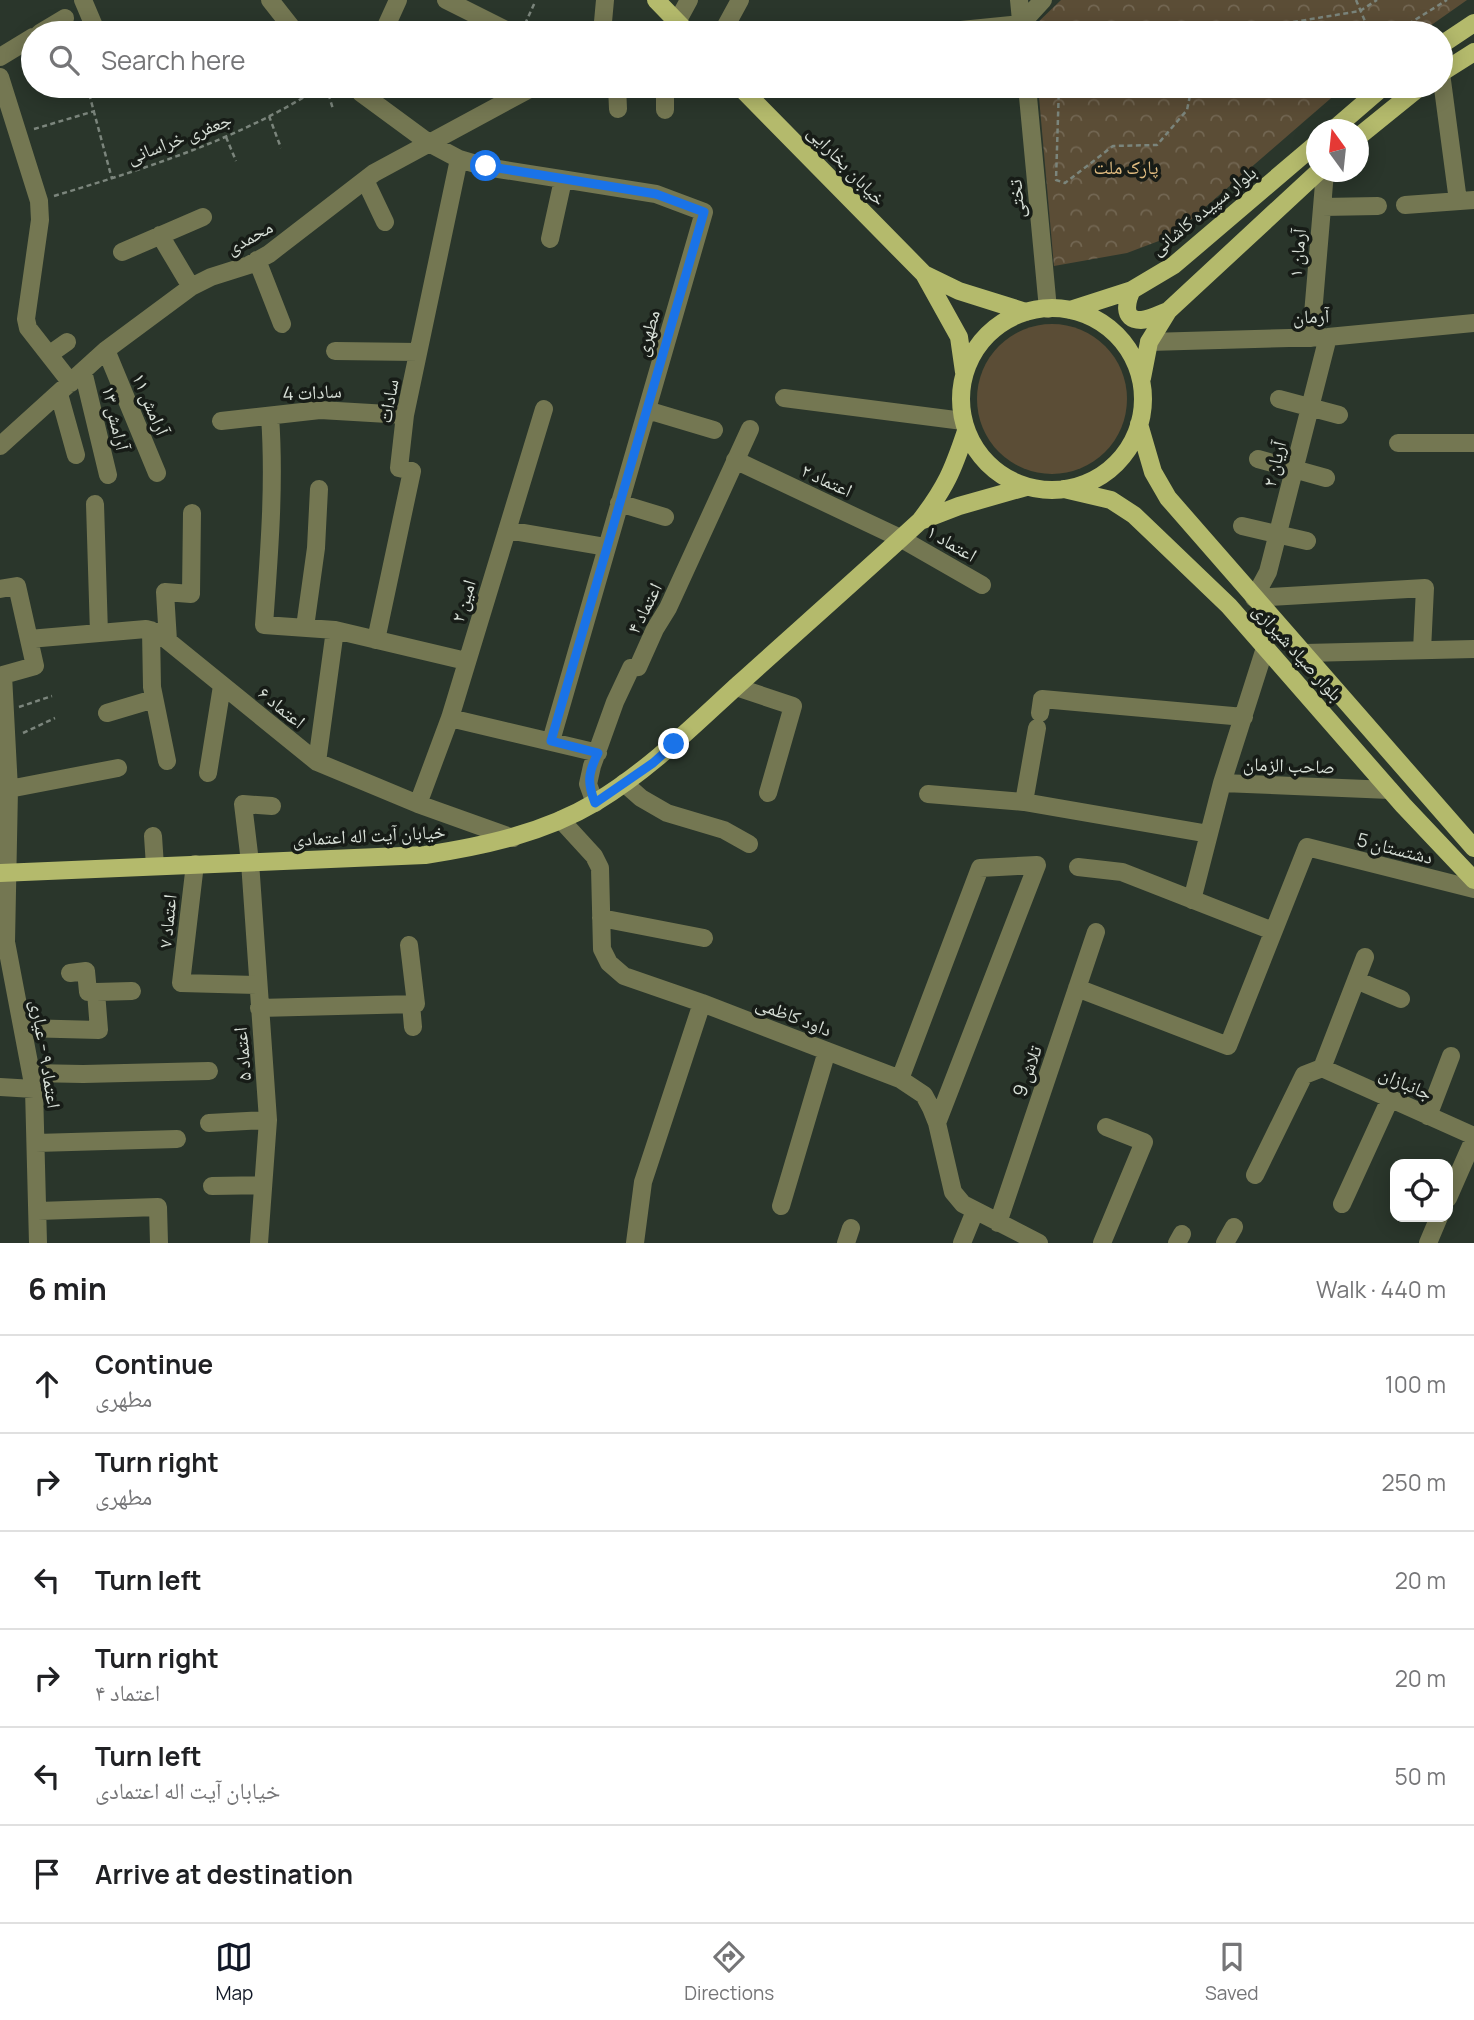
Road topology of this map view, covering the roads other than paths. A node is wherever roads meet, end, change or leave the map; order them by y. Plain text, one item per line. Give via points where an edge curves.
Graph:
1 (83, 0) edge
2 (270, 0) edge
3 (398, 0) edge
4 (446, 0) edge
5 (605, 0) edge
6 (656, 0) edge
7 (689, 0) edge
8 (740, 0) edge
9 (1019, 0) edge
10 (1043, 0) edge
11 (65, 18) dead end
12 (60, 21) edge
13 (92, 21) edge
14 (287, 21) edge
15 (388, 21) edge
16 (488, 21) edge
17 (603, 21) edge
18 (676, 21) edge
19 (684, 21) edge
20 (729, 21) edge
21 (1021, 21) edge
22 (1028, 21) edge
23 (1474, 23) edge
24 (1453, 37) edge
25 (21, 44) edge
26 (1474, 52) edge
27 (0, 57) edge
28 (1453, 65) edge
29 (0, 78) edge
30 (373, 98) edge
31 (513, 98) edge
32 (618, 98) edge
33 (665, 98) edge
34 (752, 98) edge
35 (1028, 98) edge
36 (1370, 98) edge
37 (1406, 98) edge
38 (1446, 98) edge
39 (618, 109) dead end
40 (665, 110) dead end
41 (1346, 119) edge
42 (1369, 128) edge
43 (429, 143) junction
44 (1306, 153) edge
45 (459, 159) junction
46 (365, 180) junction
47 (563, 180) junction
48 (1307, 182) edge
49 (1324, 182) edge
50 (1466, 200) edge
51 (1405, 205) dead end
52 (1378, 206) dead end
53 (1322, 207) junction
54 (203, 217) dead end
55 (384, 222) dead end
56 (160, 235) junction
57 (550, 239) dead end
58 (122, 252) dead end
59 (257, 260) junction
60 (925, 274) junction
61 (191, 286) junction
62 (1132, 290) junction
63 (1048, 309) junction
64 (1070, 310) junction
65 (1168, 311) junction
66 (1026, 312) junction
67 (1474, 323) edge
68 (282, 324) dead end
69 (1319, 338) junction
70 (67, 342) dead end
71 (1149, 342) junction
72 (106, 351) junction
73 (335, 351) dead end
74 (418, 352) junction
75 (50, 354) junction
76 (964, 374) junction
77 (71, 383) junction
78 (1142, 385) junction
79 (784, 398) dead end
80 (1279, 398) dead end
81 (1310, 407) junction
82 (544, 410) dead end
83 (646, 410) junction
84 (405, 415) junction
85 (1339, 415) dead end
86 (270, 416) junction
87 (221, 421) dead end
88 (1139, 424) junction
89 (964, 426) junction
90 (750, 429) dead end
91 (713, 430) dead end
92 (1398, 443) dead end
93 (1474, 443) edge
94 (0, 446) edge
95 (76, 455) dead end
96 (1258, 459) dead end
97 (735, 460) junction
98 (1294, 469) junction
99 (157, 473) dead end
100 (108, 475) dead end
101 (1326, 478) dead end
102 (1026, 487) junction
103 (319, 489) dead end
104 (1064, 489) junction
105 (619, 503) junction
106 (95, 504) dead end
107 (192, 513) dead end
108 (665, 517) dead end
109 (920, 521) junction
110 (1241, 526) dead end
111 (507, 530) junction
112 (1278, 533) junction
113 (901, 538) junction
114 (1307, 541) dead end
115 (606, 547) junction
116 (982, 585) dead end
117 (0, 589) edge
118 (1254, 598) junction
119 (305, 628) junction
120 (335, 630) junction
121 (151, 631) junction
122 (99, 633) junction
123 (29, 639) junction
124 (376, 640) junction
125 (168, 641) junction
126 (1265, 648) junction
127 (1474, 649) edge
128 (1422, 650) junction
129 (1305, 653) junction
130 (466, 661) junction
131 (222, 686) junction
132 (736, 687) junction
133 (154, 699) junction
134 (107, 713) dead end
135 (1244, 716) junction
136 (450, 718) junction
137 (551, 741) junction
138 (598, 753) junction
139 (167, 761) dead end
140 (317, 762) junction
141 (118, 768) dead end
142 (208, 773) dead end
143 (624, 783) junction
144 (1222, 783) junction
145 (9, 789) junction
146 (1390, 790) junction
147 (768, 793) dead end
148 (928, 794) dead end
149 (1024, 802) junction
150 (595, 803) junction
151 (418, 804) junction
152 (272, 806) dead end
153 (561, 820) junction
154 (1209, 834) junction
155 (153, 835) dead end
156 (513, 838) junction
157 (749, 844) dead end
158 (1474, 848) edge
159 (250, 862) junction
160 (195, 864) junction
161 (155, 866) junction
162 (1078, 867) dead end
163 (4, 872) edge
164 (1474, 880) edge
165 (1474, 889) edge
166 (1192, 900) junction
167 (601, 918) junction
168 (1096, 932) dead end
169 (1273, 932) junction
170 (704, 938) dead end
171 (409, 946) dead end
172 (1365, 957) dead end
173 (70, 973) dead end
174 (1356, 980) junction
175 (257, 985) junction
176 (1077, 988) junction
177 (96, 992) junction
178 (132, 992) dead end
179 (1401, 999) dead end
180 (702, 1003) junction
181 (414, 1004) junction
182 (259, 1008) junction
183 (413, 1027) dead end
184 (23, 1028) junction
185 (827, 1051) junction
186 (1451, 1056) dead end
187 (1322, 1068) junction
188 (209, 1071) dead end
189 (900, 1079) junction
190 (33, 1081) junction
191 (0, 1087) edge
192 (1390, 1099) junction
193 (1428, 1116) junction
194 (268, 1120) junction
195 (209, 1123) dead end
196 (937, 1123) junction
197 (1106, 1126) dead end
198 (1474, 1138) edge
199 (177, 1139) dead end
200 (36, 1143) junction
201 (1255, 1175) dead end
202 (263, 1185) junction
203 (212, 1186) dead end
204 (1453, 1186) edge
205 (1342, 1204) dead end
206 (781, 1206) dead end
207 (38, 1211) junction
208 (975, 1211) junction
209 (1437, 1222) edge
210 (998, 1223) junction
211 (1234, 1227) dead end
212 (38, 1243) edge
213 (159, 1243) edge
214 (259, 1243) edge
215 (635, 1243) edge
216 (962, 1243) edge
217 (1038, 1243) edge
218 (1102, 1243) edge
219 (1225, 1243) edge
220 (1428, 1243) edge

1 - 13 street
2 - 14 street
3 - 15 street
4 - 16 street
5 - 17 street
6 - 18 main road
7 - 19 street
8 - 20 street
9 - 21 street
10 - 22 street
11 - 12 street
23 - 24 main road
25 - 27 street
26 - 28 main road
29 - 75 street via 39,201 26,319
30 - 43 street, مطهری
31 - 43 street, محمدی
32 - 39 street
33 - 40 street
34 - 60 main road, خیابان بخارایی
35 - 63 street, تختی
36 - 41 main road
37 - 42 main road
38 - 50 street
43 - 45 street, مطهری
43 - 46 street, محمدی
44 - 62 main road, بلوار سپیده کاشانی via 1174,265
45 - 47 street, مطهری
45 - 74 street, سادات
46 - 55 street
46 - 59 street, محمدی
47 - 57 street
47 - 83 street, مطهری via 656,194 704,212
48 - 65 main road
49 - 53 street, آرمان ۱
50 - 51 street
52 - 53 street
53 - 69 street, آرمان ۱
54 - 56 street
56 - 58 street
56 - 61 street
59 - 61 street, محمدی
59 - 68 street
60 - 66 main road, خیابان بخارایی via 959,291
60 - 76 main road, خیابان بخارایی via 959,337
61 - 72 street, محمدی
62 - 64 main road, بلوار سپیده کاشانی
62 - 65 main road via 1126,301 1131,317 1141,320
63 - 64 main road
63 - 66 main road
64 - 78 main road via 1117,336 1133,358
65 - 71 main road
66 - 76 main road via 987,335
67 - 69 street, آرمان
69 - 71 street, آرمان
69 - 81 street, آریان ۲
70 - 75 street
71 - 78 main road
72 - 77 street, محمدی
72 - 99 street, آرامش ۱۱
73 - 74 street
74 - 84 street, سادات
75 - 77 street
76 - 89 main road via 960,397
77 - 94 street, محمدی
77 - 95 street
77 - 100 street, آرامش ۱۳
78 - 88 main road
79 - 89 street
80 - 81 street
81 - 85 street
81 - 98 street, آریان ۲
82 - 111 street, امین ۲
83 - 91 street
83 - 105 street, مطهری
84 - 86 street, سادات 4 via 320,410
84 - 124 street, سادات via 399,468 412,471
86 - 87 street, سادات 4
86 - 119 street via 272,473 264,625
88 - 104 main road via 1131,444 1111,468 1084,484
88 - 118 main road, بلوار صیاد شیرازی via 1160,487
89 - 102 main road via 979,455 1000,475
89 - 109 main road via 953,471
90 - 97 street, اعتماد ۴
92 - 93 street
96 - 98 street
97 - 113 street, اعتماد ۲
97 - 138 street, اعتماد ۴ via 668,608 638,667 631,668 624,681
98 - 101 street
98 - 112 street, آریان ۲
102 - 104 main road
102 - 109 main road
103 - 119 street
104 - 126 main road, بلوار صیاد شیرازی via 1111,500 1134,514 1230,606
105 - 108 street
105 - 115 street, مطهری
106 - 122 street
107 - 125 street via 191,593 165,592
109 - 113 main road, خیابان آیت اله اعتمادی
110 - 112 street
111 - 115 street
111 - 130 street, امین ۲
112 - 114 street
112 - 118 street, آریان ۲ via 1268,572
113 - 116 street, اعتماد ۱
113 - 132 main road, خیابان آیت اله اعتمادی
115 - 137 street, مطهری
117 - 123 street via 17,586
118 - 128 street via 1425,588
118 - 129 main road, بلوار صیاد شیرازی
119 - 120 street
120 - 124 street
120 - 140 street
121 - 122 street
121 - 125 street, اعتماد ۶
121 - 133 street
122 - 123 street
123 - 145 street, اعتماد ۹ - عیاری via 35,666 3,675
124 - 130 street
125 - 131 street, اعتماد ۶
126 - 135 street
126 - 146 main road, بلوار صیاد شیرازی
127 - 128 street
128 - 129 street
129 - 158 main road, بلوار صیاد شیرازی
130 - 136 street, امین ۲
131 - 140 street, اعتماد ۶
131 - 142 street
132 - 143 main road, خیابان آیت اله اعتمادی via 653,763
132 - 147 street via 793,706
133 - 134 street
133 - 139 street
135 - 144 street
135 - 149 street via 1042,699
136 - 137 street
136 - 151 street, امین ۲
137 - 138 street
138 - 150 street, اعتماد ۴ via 588,784
140 - 151 street, اعتماد ۶
141 - 145 street
143 - 150 main road, خیابان آیت اله اعتمادی
143 - 157 street via 667,813 724,830
144 - 146 street, صاحب الزمان
144 - 154 street, صاحب الزمان
145 - 163 street, اعتماد ۹ - عیاری
146 - 164 main road, بلوار صیاد شیرازی
148 - 149 street
149 - 154 street
150 - 153 main road, خیابان آیت اله اعتمادی
151 - 156 street, اعتماد ۶
152 - 159 street, اعتماد ۵ via 243,804
153 - 156 main road, خیابان آیت اله اعتمادی
153 - 167 street, داود کاظمی via 600,868
154 - 166 street, صاحب الزمان
155 - 161 street
156 - 159 main road, خیابان آیت اله اعتمادی via 425,855
159 - 160 main road, خیابان آیت اله اعتمادی
159 - 175 street, اعتماد ۵
160 - 161 main road, خیابان آیت اله اعتمادی
160 - 175 street, اعتماد ۷ via 181,983
161 - 163 main road, خیابان آیت اله اعتمادی
162 - 166 street via 1122,872
163 - 184 street, اعتماد ۹ - عیاری via 6,943
165 - 169 street, دشتستان 5 via 1307,847
166 - 169 street
167 - 170 street
167 - 180 street, داود کاظمی via 602,949 624,976
168 - 176 street, تلاش 9
169 - 176 street via 1228,1046
171 - 181 street
172 - 174 street
173 - 177 street via 86,971 88,992
174 - 179 street
174 - 187 street
175 - 182 street, اعتماد ۵
176 - 210 street, تلاش 9
177 - 178 street
177 - 184 street via 99,1030
180 - 185 street, داود کاظمی
180 - 215 street via 643,1182
181 - 182 street
181 - 183 street
182 - 194 street, اعتماد ۵
184 - 190 street, اعتماد ۹ - عیاری
185 - 189 street, داود کاظمی
185 - 206 street
186 - 193 street
187 - 192 street, جانبازان
187 - 201 street via 1304,1075
188 - 190 street via 83,1074
189 - 196 street, داود کاظمی via 924,1095
189 - 196 street via 980,868 1037,865
190 - 191 street
190 - 200 street, اعتماد ۹ - عیاری
192 - 193 street, جانبازان
192 - 205 street
193 - 198 street, جانبازان
194 - 195 street
194 - 202 street, اعتماد ۵
196 - 208 street, داود کاظمی via 953,1192
197 - 218 street via 1144,1142
198 - 204 street
199 - 200 street
200 - 207 street, اعتماد ۹ - عیاری
202 - 203 street
202 - 214 street, اعتماد ۵
207 - 212 street, اعتماد ۹ - عیاری
207 - 213 street via 158,1207
208 - 210 street, داود کاظمی
208 - 216 street
209 - 220 street
210 - 217 street, داود کاظمی
211 - 219 street

